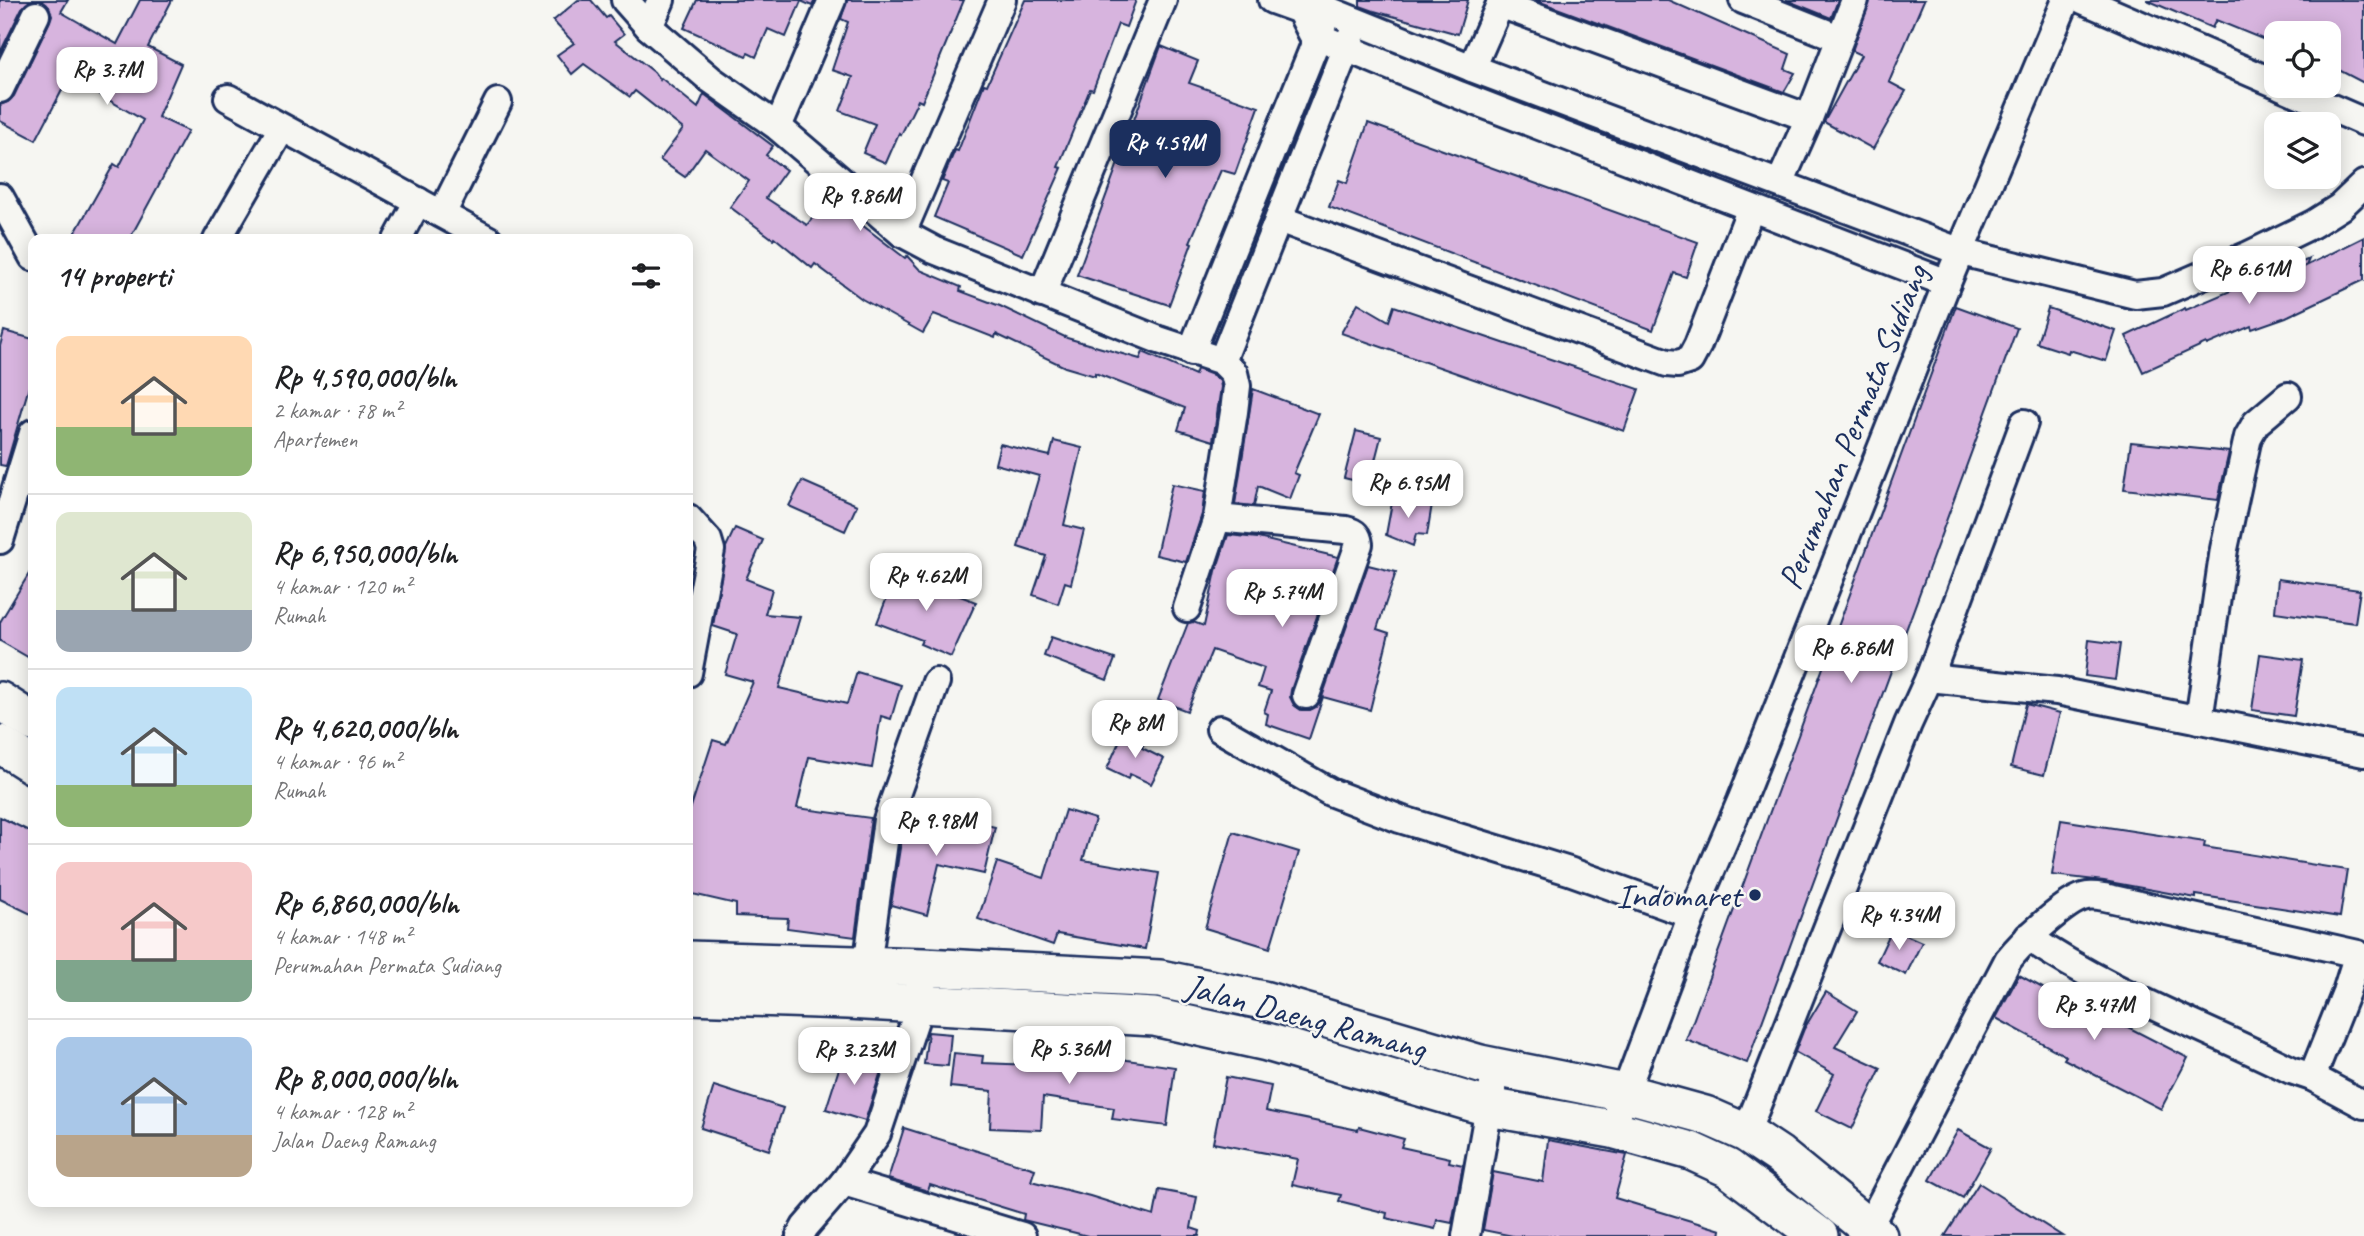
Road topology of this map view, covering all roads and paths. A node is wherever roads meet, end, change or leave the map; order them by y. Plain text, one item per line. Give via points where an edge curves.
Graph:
1 (625, 0) edge
2 (661, 0) edge
3 (832, 0) edge
4 (1002, 0) edge
5 (1163, 0) edge
6 (1272, 0) edge
7 (1744, 0) edge
8 (1855, 0) edge
9 (2066, 0) edge
10 (2083, 0) edge
11 (1501, 2) edge
12 (1300, 10) junction
13 (1328, 10) junction
14 (36, 15) dead end
15 (1357, 22) junction
16 (649, 27) junction
17 (1317, 36) junction
18 (1839, 38) junction
19 (1346, 48) junction
20 (1472, 68) junction
21 (2264, 78) edge
22 (0, 89) edge
23 (228, 98) dead end
24 (2310, 98) edge
25 (498, 102) dead end
26 (1809, 118) junction
27 (2364, 121) edge
28 (778, 127) junction
29 (282, 128) junction
30 (1780, 183) junction
31 (2364, 184) edge
32 (0, 197) edge
33 (418, 201) junction
34 (1751, 208) junction
35 (442, 214) junction
36 (1279, 219) junction
37 (902, 233) junction
38 (220, 234) edge
39 (400, 234) edge
40 (478, 234) edge
41 (28, 248) edge
42 (1961, 252) junction
43 (1947, 283) junction
44 (1042, 293) junction
45 (1191, 352) junction
46 (1222, 361) junction
47 (2288, 396) dead end
48 (2024, 423) dead end
49 (28, 449) edge
50 (1217, 518) junction
51 (693, 524) edge
52 (0, 540) edge
53 (1186, 608) dead end
54 (693, 651) edge
55 (1929, 678) junction
56 (936, 682) dead end
57 (1306, 695) dead end
58 (0, 701) edge
59 (28, 719) edge
60 (2199, 720) junction
61 (1220, 729) dead end
62 (0, 744) edge
63 (2364, 752) edge
64 (28, 762) edge
65 (1692, 915) junction
66 (2028, 937) junction
67 (2361, 954) edge
68 (693, 960) edge
69 (866, 966) junction
70 (924, 968) junction
71 (1132, 978) junction
72 (693, 995) edge
73 (1235, 995) junction
74 (920, 1005) junction
75 (1128, 1015) junction
76 (1227, 1033) junction
77 (1496, 1068) junction
78 (2312, 1077) junction
79 (1625, 1093) junction
80 (2364, 1105) edge
81 (1488, 1107) junction
82 (1612, 1129) junction
83 (1746, 1133) junction
84 (845, 1182) junction
85 (1870, 1233) edge
86 (800, 1236) edge
87 (1022, 1236) edge
88 (1466, 1236) edge
89 (1819, 1236) edge

1 - 16 street
2 - 16 street
3 - 28 street
4 - 37 street
5 - 44 street
6 - 12 street
7 - 18 street
8 - 18 street
9 - 42 street, Perumahan Permata Sudiang
10 - 21 street
11 - 20 street
11 - 26 street
12 - 13 street
12 - 17 street
13 - 15 street
13 - 17 street
14 - 22 street
15 - 19 street
15 - 20 street
16 - 28 street via 710,79
17 - 19 street
17 - 45 street
18 - 26 street
19 - 34 street
19 - 36 street
20 - 30 street
23 - 29 street
24 - 27 street
25 - 35 street
26 - 30 street
28 - 37 street
29 - 33 street
29 - 38 street
30 - 42 street
31 - 42 street via 2313,224 2163,292 2116,292
32 - 41 street
33 - 35 street
33 - 39 street
34 - 36 street via 1698,345 1690,360 1678,364
34 - 43 street
35 - 40 street
36 - 46 street
37 - 44 street
42 - 43 street, Perumahan Permata Sudiang
43 - 65 street, Perumahan Permata Sudiang
44 - 45 street
45 - 46 street
46 - 50 street via 1234,373 1237,386
47 - 60 street via 2256,423 2248,437 2224,549
48 - 55 street
49 - 52 street
50 - 53 street
50 - 57 street via 1346,530 1358,538
51 - 54 street via 711,550
55 - 60 street via 2057,691
55 - 83 street
56 - 69 street via 887,820
58 - 59 main road
60 - 63 street
61 - 65 street via 1330,792
62 - 64 main road
65 - 79 street, Perumahan Permata Sudiang
66 - 67 street via 2073,901 2088,895
66 - 78 street via 2133,995
66 - 85 street via 2008,960
67 - 78 street
68 - 69 main road, Jalan Daeng Ramang
69 - 70 main road, Jalan Daeng Ramang
70 - 71 main road, Jalan Daeng Ramang
70 - 74 street
71 - 73 main road, Jalan Daeng Ramang via 1160,979
71 - 75 main road
72 - 74 main road, Jalan Daeng Ramang
73 - 76 main road
73 - 77 main road, Jalan Daeng Ramang
74 - 75 main road, Jalan Daeng Ramang
74 - 84 street via 877,1134
75 - 76 main road, Jalan Daeng Ramang
76 - 81 main road, Jalan Daeng Ramang
77 - 79 main road, Jalan Daeng Ramang
77 - 81 street
78 - 80 street
79 - 82 street, Perumahan Permata Sudiang
79 - 83 main road, Jalan Daeng Ramang via 1705,1115
81 - 82 main road, Jalan Daeng Ramang
81 - 88 street
82 - 89 main road, Jalan Daeng Ramang via 1691,1151 1728,1168
83 - 85 main road, Jalan Daeng Ramang via 1779,1155
84 - 86 street
84 - 87 street

